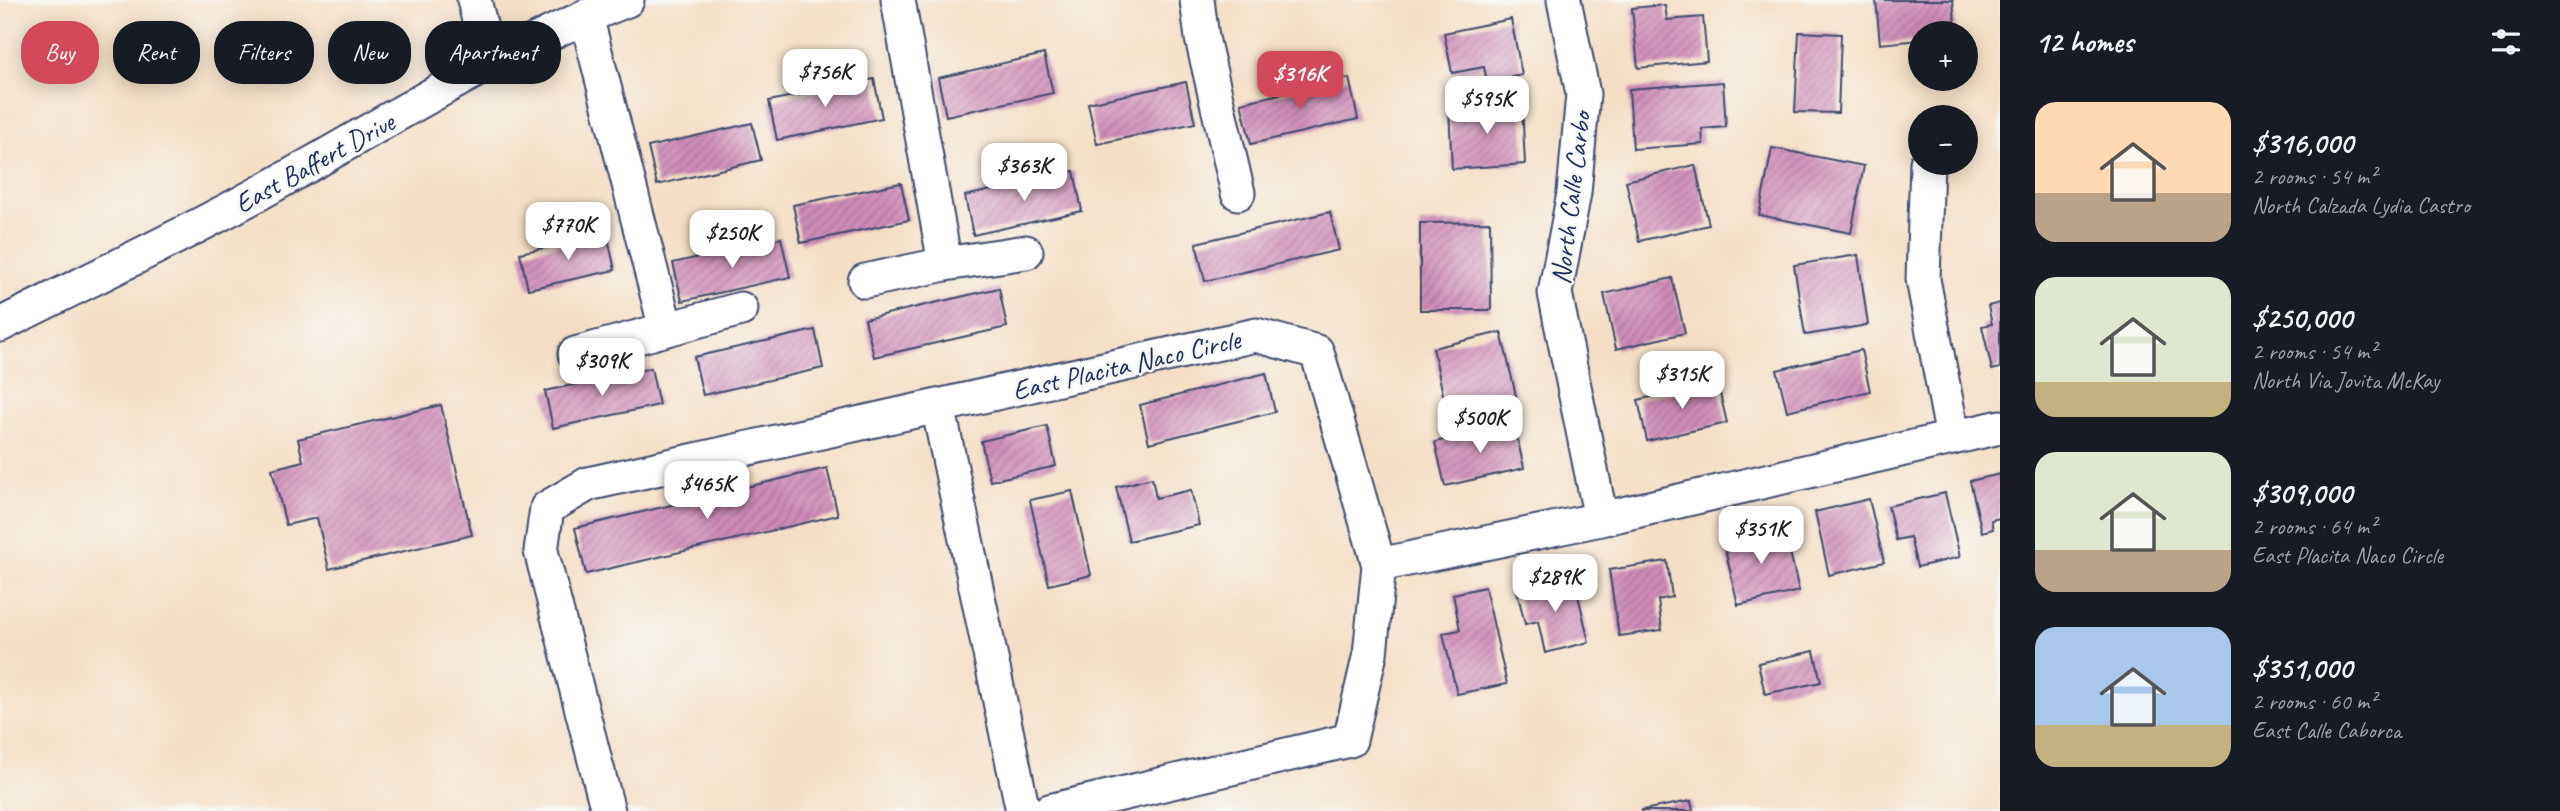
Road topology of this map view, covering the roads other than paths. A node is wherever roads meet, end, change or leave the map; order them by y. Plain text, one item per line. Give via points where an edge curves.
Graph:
1 (474, 0) edge
2 (627, 0) edge
3 (898, 0) edge
4 (1197, 0) edge
5 (1564, 0) edge
6 (586, 16) junction
7 (479, 21) edge
8 (561, 28) edge
9 (454, 84) edge
10 (1927, 175) edge
11 (1238, 193) dead end
12 (1026, 252) dead end
13 (945, 264) junction
14 (865, 281) dead end
15 (741, 309) dead end
16 (0, 325) edge
17 (666, 329) junction
18 (575, 354) dead end
19 (938, 406) junction
20 (2000, 427) edge
21 (1953, 438) junction
22 (1601, 519) junction
23 (1379, 565) junction
24 (608, 811) edge
25 (1023, 811) edge
26 (1049, 811) edge

1 - 7 street
2 - 6 street, East Baffert Drive
3 - 13 street
4 - 11 street
5 - 22 street, North Calle Carbo via 1583,94 1574,192 1556,293
6 - 8 street, East Baffert Drive
6 - 17 street
9 - 16 street, East Baffert Drive via 254,196
10 - 21 street via 1923,279
12 - 13 street
13 - 14 street
15 - 17 street
17 - 18 street
19 - 23 street, East Placita Naco Circle via 1256,335 1317,352
19 - 24 street, East Placita Naco Circle via 587,484 547,508 541,551
19 - 25 street
20 - 21 street
21 - 22 street
22 - 23 street
23 - 26 street, East Placita Naco Circle via 1370,654 1350,740

